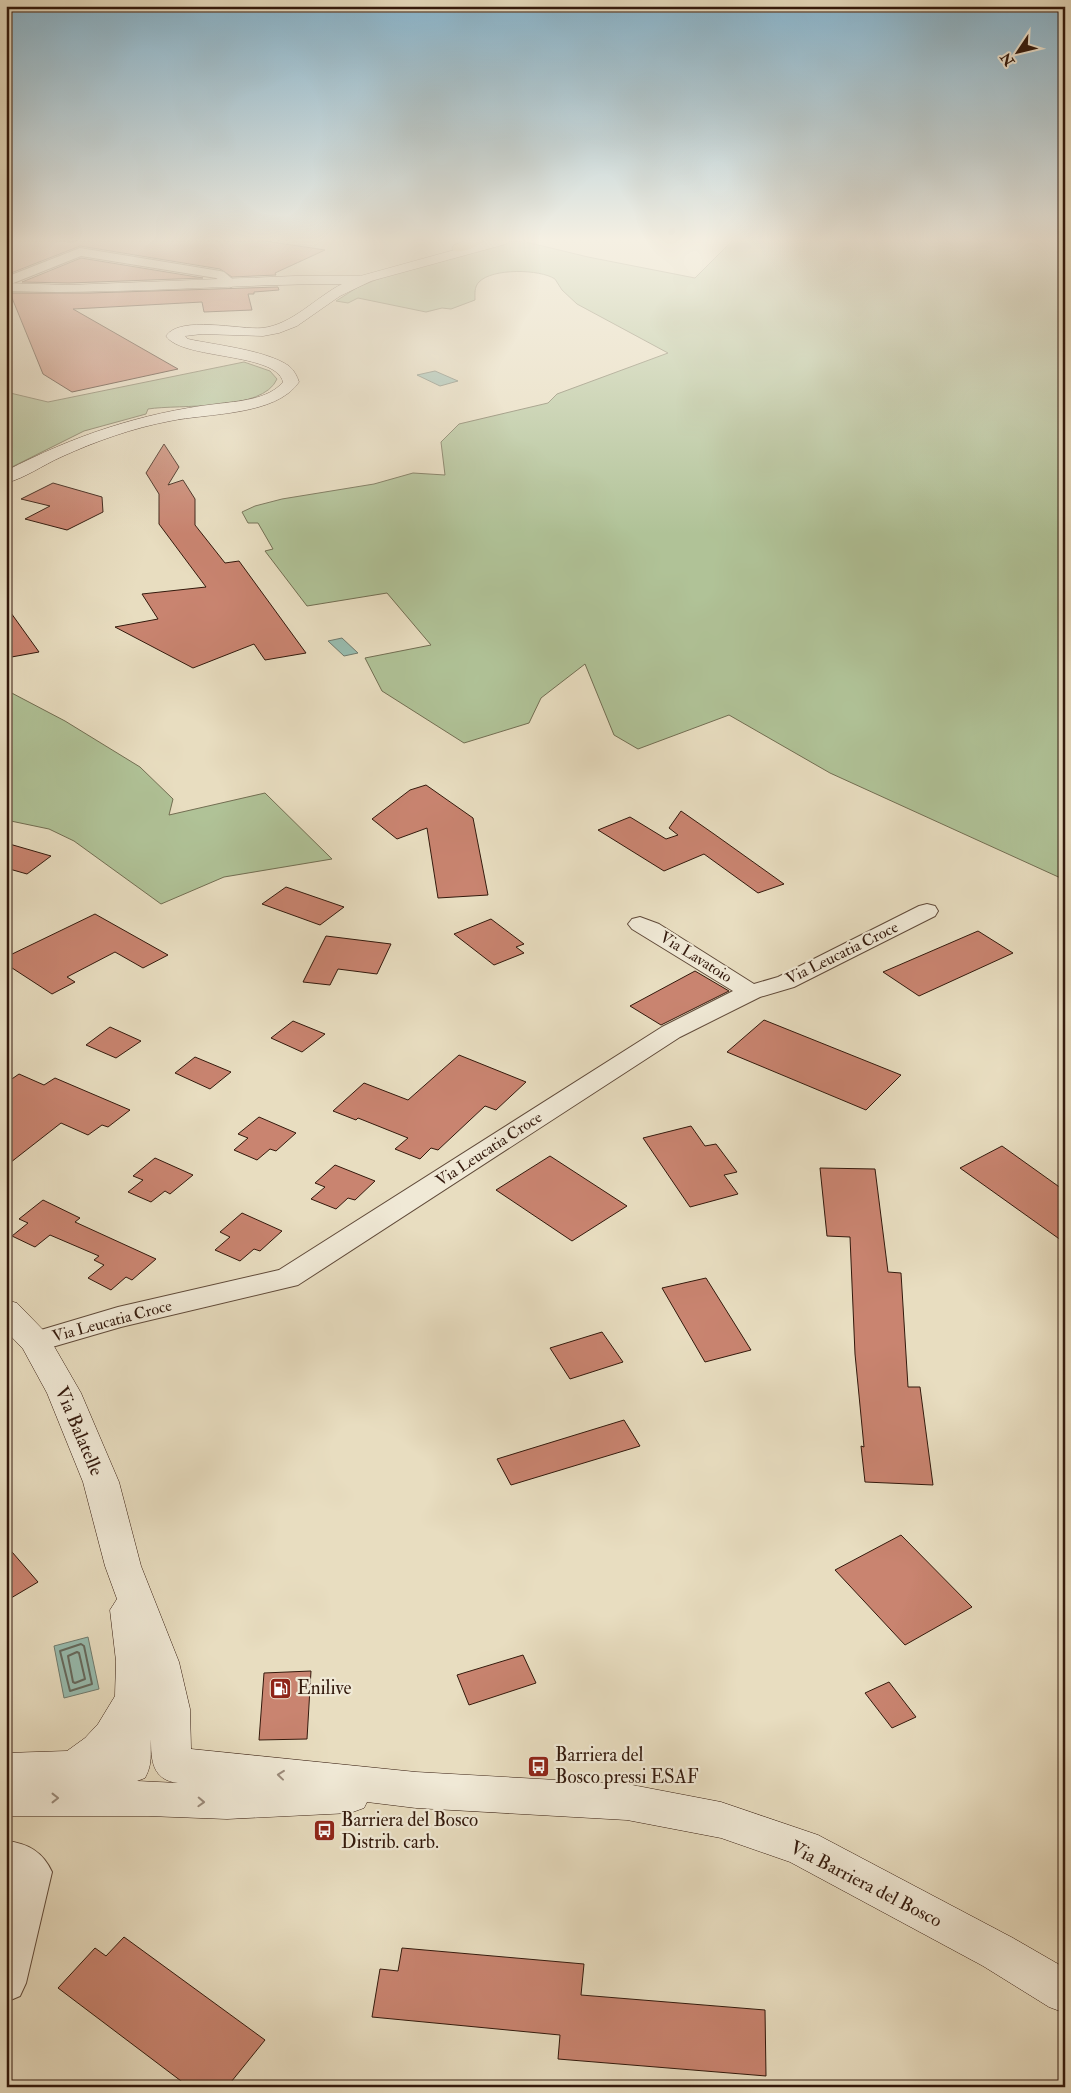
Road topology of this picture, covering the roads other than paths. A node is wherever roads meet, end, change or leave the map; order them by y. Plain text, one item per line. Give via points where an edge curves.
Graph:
1 (175, 339) edge
2 (6, 478) edge
3 (926, 911) dead end
4 (640, 924) dead end
5 (751, 992) junction
6 (16, 1324) edge
7 (124, 1566) junction
8 (135, 1690) junction
9 (185, 1764) junction
10 (72, 1769) junction
11 (6, 1770) edge
12 (143, 1788) junction
13 (416, 1790) junction
14 (6, 1798) edge
15 (6, 1858) edge
16 (6, 1984) edge
17 (1065, 1992) edge

1 - 2 main road via 271,364 284,370 291,379 289,386 271,397 250,403 143,421 102,433
3 - 5 street, Via Leucatia Croce via 786,982
4 - 5 street, Via Lavatoio
5 - 6 street, Via Leucatia Croce via 671,1032 288,1278 118,1317
6 - 7 main road, Via Balatelle via 64,1392 81,1430 101,1482
7 - 8 main road via 134,1648
7 - 9 main road via 160,1662 170,1709 194,1755
8 - 10 main road via 110,1741 95,1756
8 - 12 main road via 129,1742
9 - 12 main road via 176,1771 173,1786 161,1796
13 -> 9 main road
10 - 11 main road
10 - 12 main road
12 -> 13 main road via 203,1803 268,1802
14 -> 12 main road
13 - 17 main road, Via Barriera del Bosco via 627,1802 721,1820 803,1848 998,1952
15 - 16 street via 18,1859 33,1872

